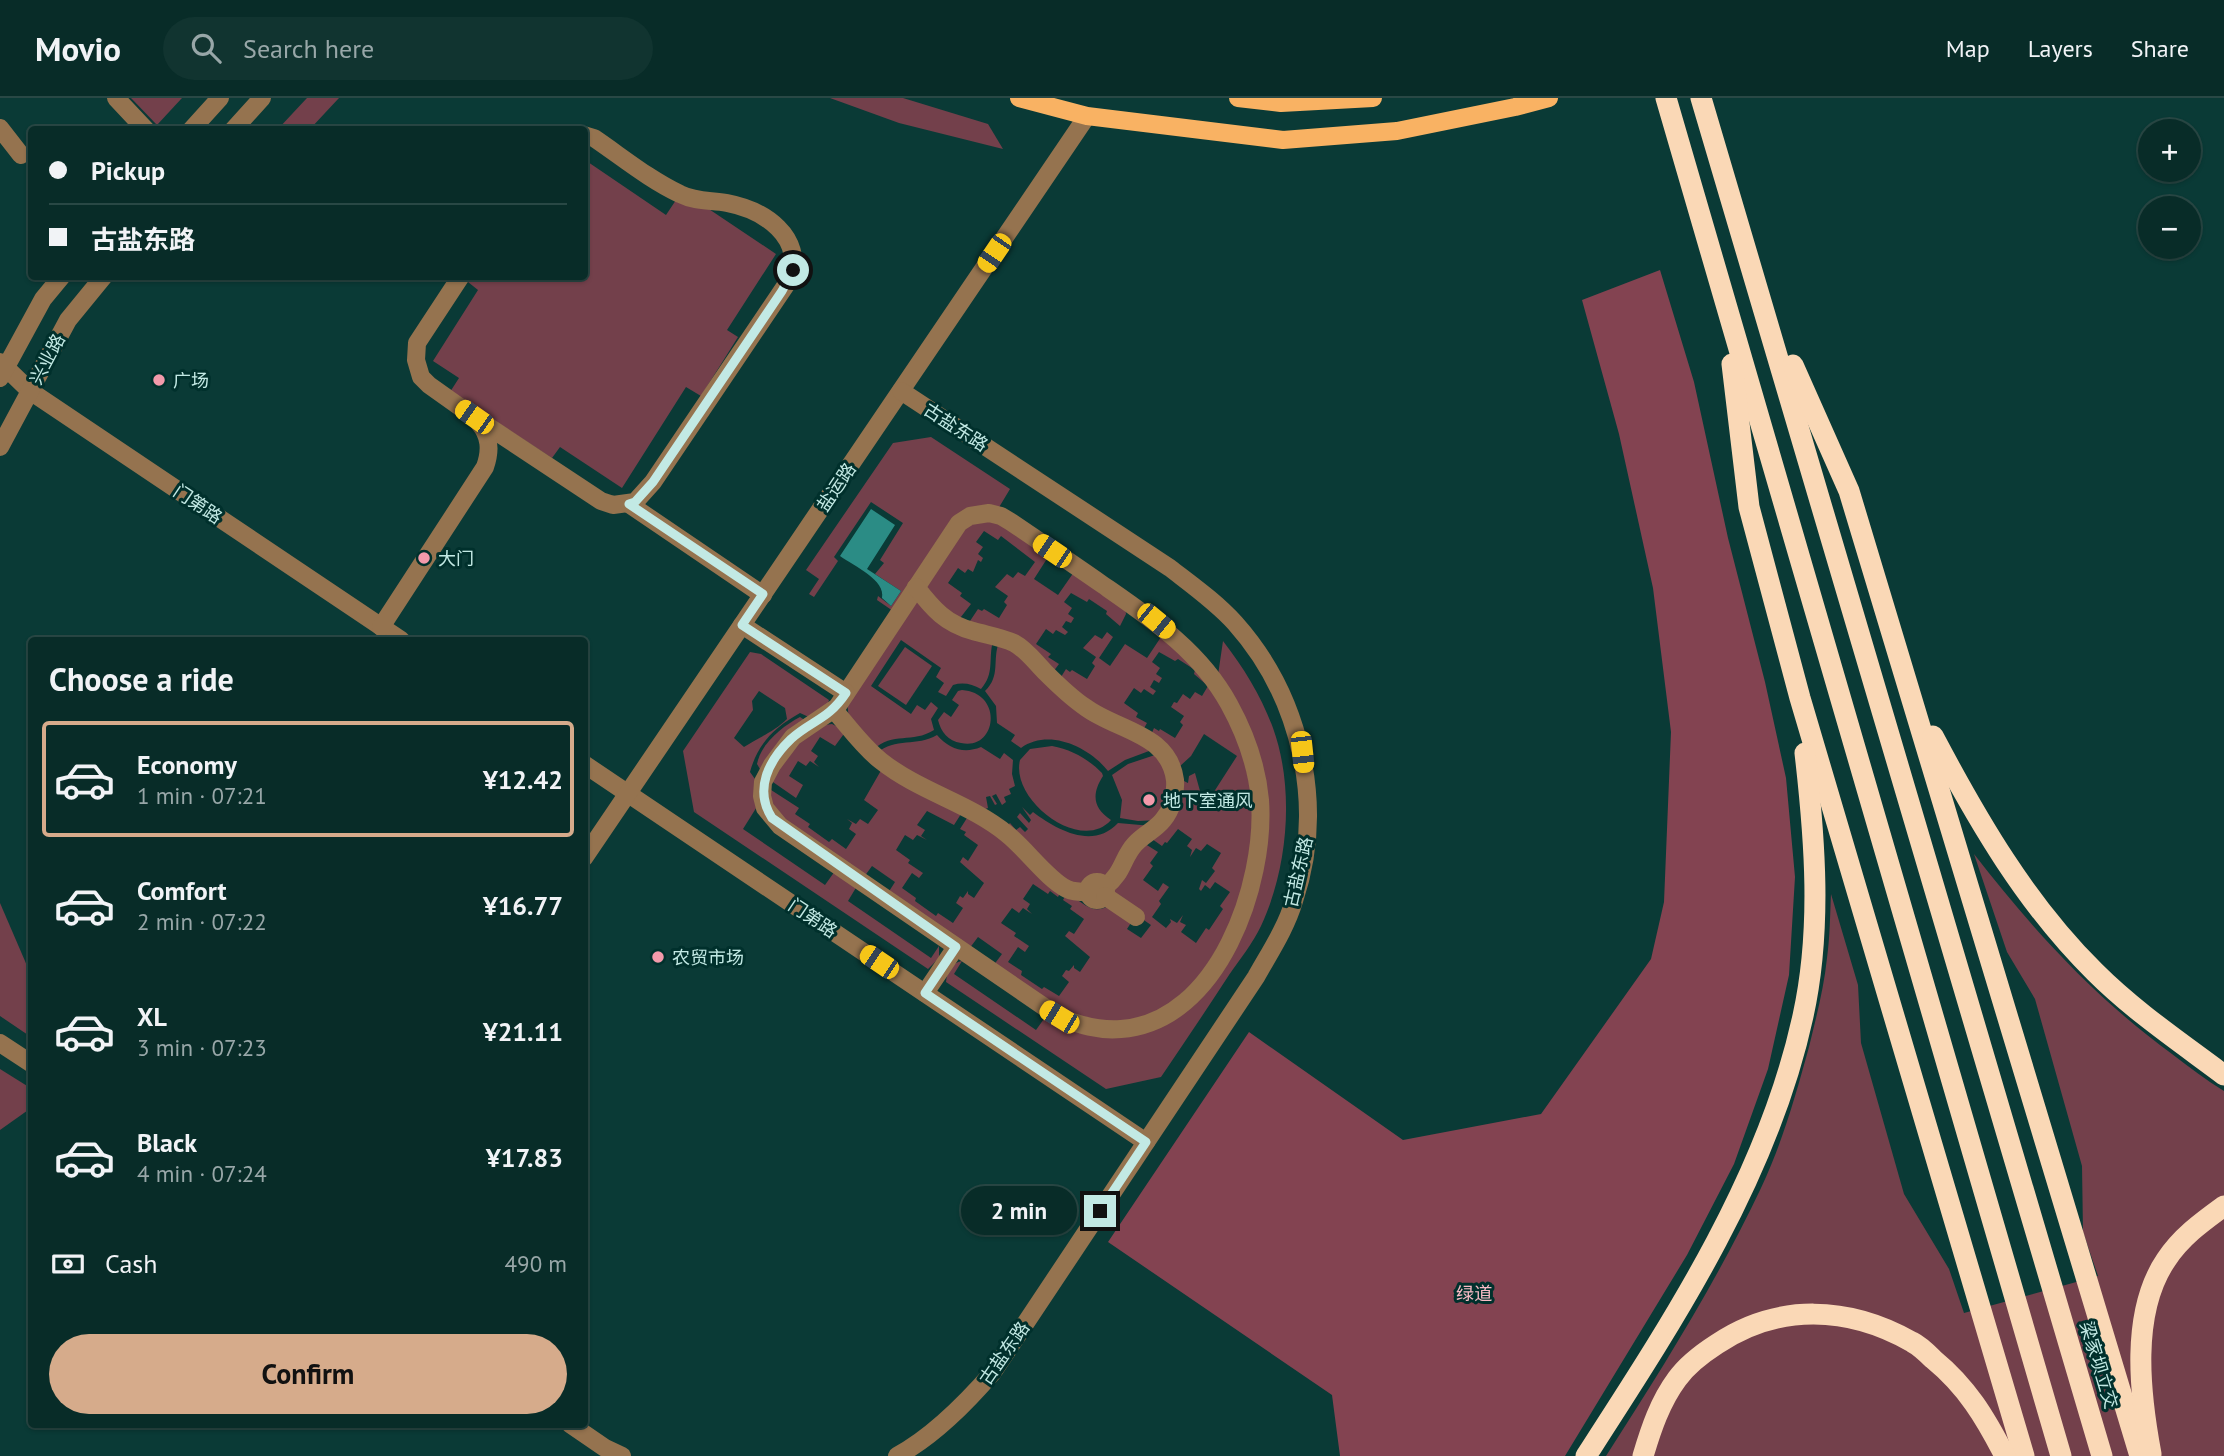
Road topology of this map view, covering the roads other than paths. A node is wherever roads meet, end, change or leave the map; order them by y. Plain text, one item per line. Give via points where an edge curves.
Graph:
1 (116, 98) edge
2 (220, 98) edge
3 (262, 98) edge
4 (1019, 98) edge
5 (1238, 98) edge
6 (1374, 98) edge
7 (1549, 98) edge
8 (1666, 98) edge
9 (1701, 98) edge
10 (1087, 116) junction
11 (142, 126) edge
12 (195, 126) edge
13 (237, 126) edge
14 (0, 128) edge
15 (588, 136) edge
16 (22, 155) dead end
17 (59, 280) edge
18 (101, 280) edge
19 (458, 280) edge
20 (1759, 289) junction
21 (1724, 300) junction
22 (2, 369) edge
23 (30, 391) junction
24 (901, 391) junction
25 (474, 417) junction
26 (0, 447) edge
27 (532, 456) junction
28 (485, 467) junction
29 (629, 504) junction
30 (916, 587) junction
31 (763, 594) junction
32 (742, 625) junction
33 (380, 627) junction
34 (396, 637) edge
35 (1909, 690) junction
36 (846, 693) junction
37 (1800, 698) junction
38 (834, 710) junction
39 (588, 767) edge
40 (628, 793) junction
41 (588, 852) edge
42 (1100, 892) junction
43 (1136, 917) dead end
44 (956, 947) junction
45 (925, 993) junction
46 (0, 1043) edge
47 (28, 1061) edge
48 (2224, 1075) edge
49 (1146, 1142) junction
50 (2224, 1206) edge
51 (576, 1428) edge
52 (622, 1456) edge
53 (897, 1456) edge
54 (1587, 1456) edge
55 (1643, 1456) edge
56 (2005, 1456) edge
57 (2024, 1456) edge
58 (2060, 1456) edge
59 (2102, 1456) edge
60 (2140, 1456) edge
61 (2152, 1456) edge

1 - 11 street
2 - 12 street
3 - 13 street
4 - 10 main road
5 - 6 main road via 1281,103
7 - 10 main road via 1397,131 1283,140
8 - 21 highway
9 - 20 highway
10 - 24 street, 盐运路
14 - 16 street
15 - 29 street via 685,196 748,209 781,231 794,252 790,279 653,482
17 - 22 street, 兴业路
18 - 23 street, 兴业路 via 68,320
19 - 25 street via 417,342 416,360 429,386
20 - 35 highway via 1849,491
20 - 59 highway, 梁家坝立交
21 - 37 highway via 1749,507
21 - 58 highway
22 - 23 street, 门第路
23 - 26 street, 兴业路
23 - 33 street, 门第路
24 - 31 street, 盐运路
24 - 49 street, 古盐东路 via 1207,596 1259,654 1293,719 1302,752 1308,829 1294,901 1256,977
25 - 27 street
25 - 28 street via 488,442
27 - 28 street via 509,453
27 - 29 street via 601,501
28 - 33 street
29 - 31 street
30 - 36 street
30 - 42 street via 947,621 1015,644 1088,709 1145,736 1171,764 1176,788 1171,807 1132,847 1120,872
30 - 44 street via 959,523 976,514 1001,516 1156,621 1191,652 1240,724 1260,797 1256,865 1237,926 1197,990 1152,1021 1121,1029 1078,1025 1044,1008
31 - 32 street, 盐运路
32 - 36 street
32 - 40 street, 盐运路
33 - 34 street, 门第路
35 - 48 highway via 1961,789 2044,916 2095,973 2152,1023
35 - 60 highway
36 - 38 street
37 - 54 highway via 1814,865 1813,942 1803,1016 1775,1110 1746,1183 1643,1369
37 - 57 highway
38 - 42 street via 881,761 992,823 1064,888
38 - 44 street via 787,744 763,782 765,808 780,826
39 - 40 street, 门第路
40 - 41 street, 盐运路
40 - 45 street, 门第路
42 - 43 street
44 - 45 street
45 - 49 street, 门第路
46 - 47 street
49 - 53 street, 古盐东路 via 993,1372 945,1421
50 - 61 highway via 2191,1230 2165,1261 2148,1298 2141,1345 2143,1412
51 - 52 street
55 - 56 highway via 1657,1413 1678,1378 1705,1352 1736,1331 1780,1316 1827,1314 1864,1321 1914,1343 1952,1374 1982,1411

